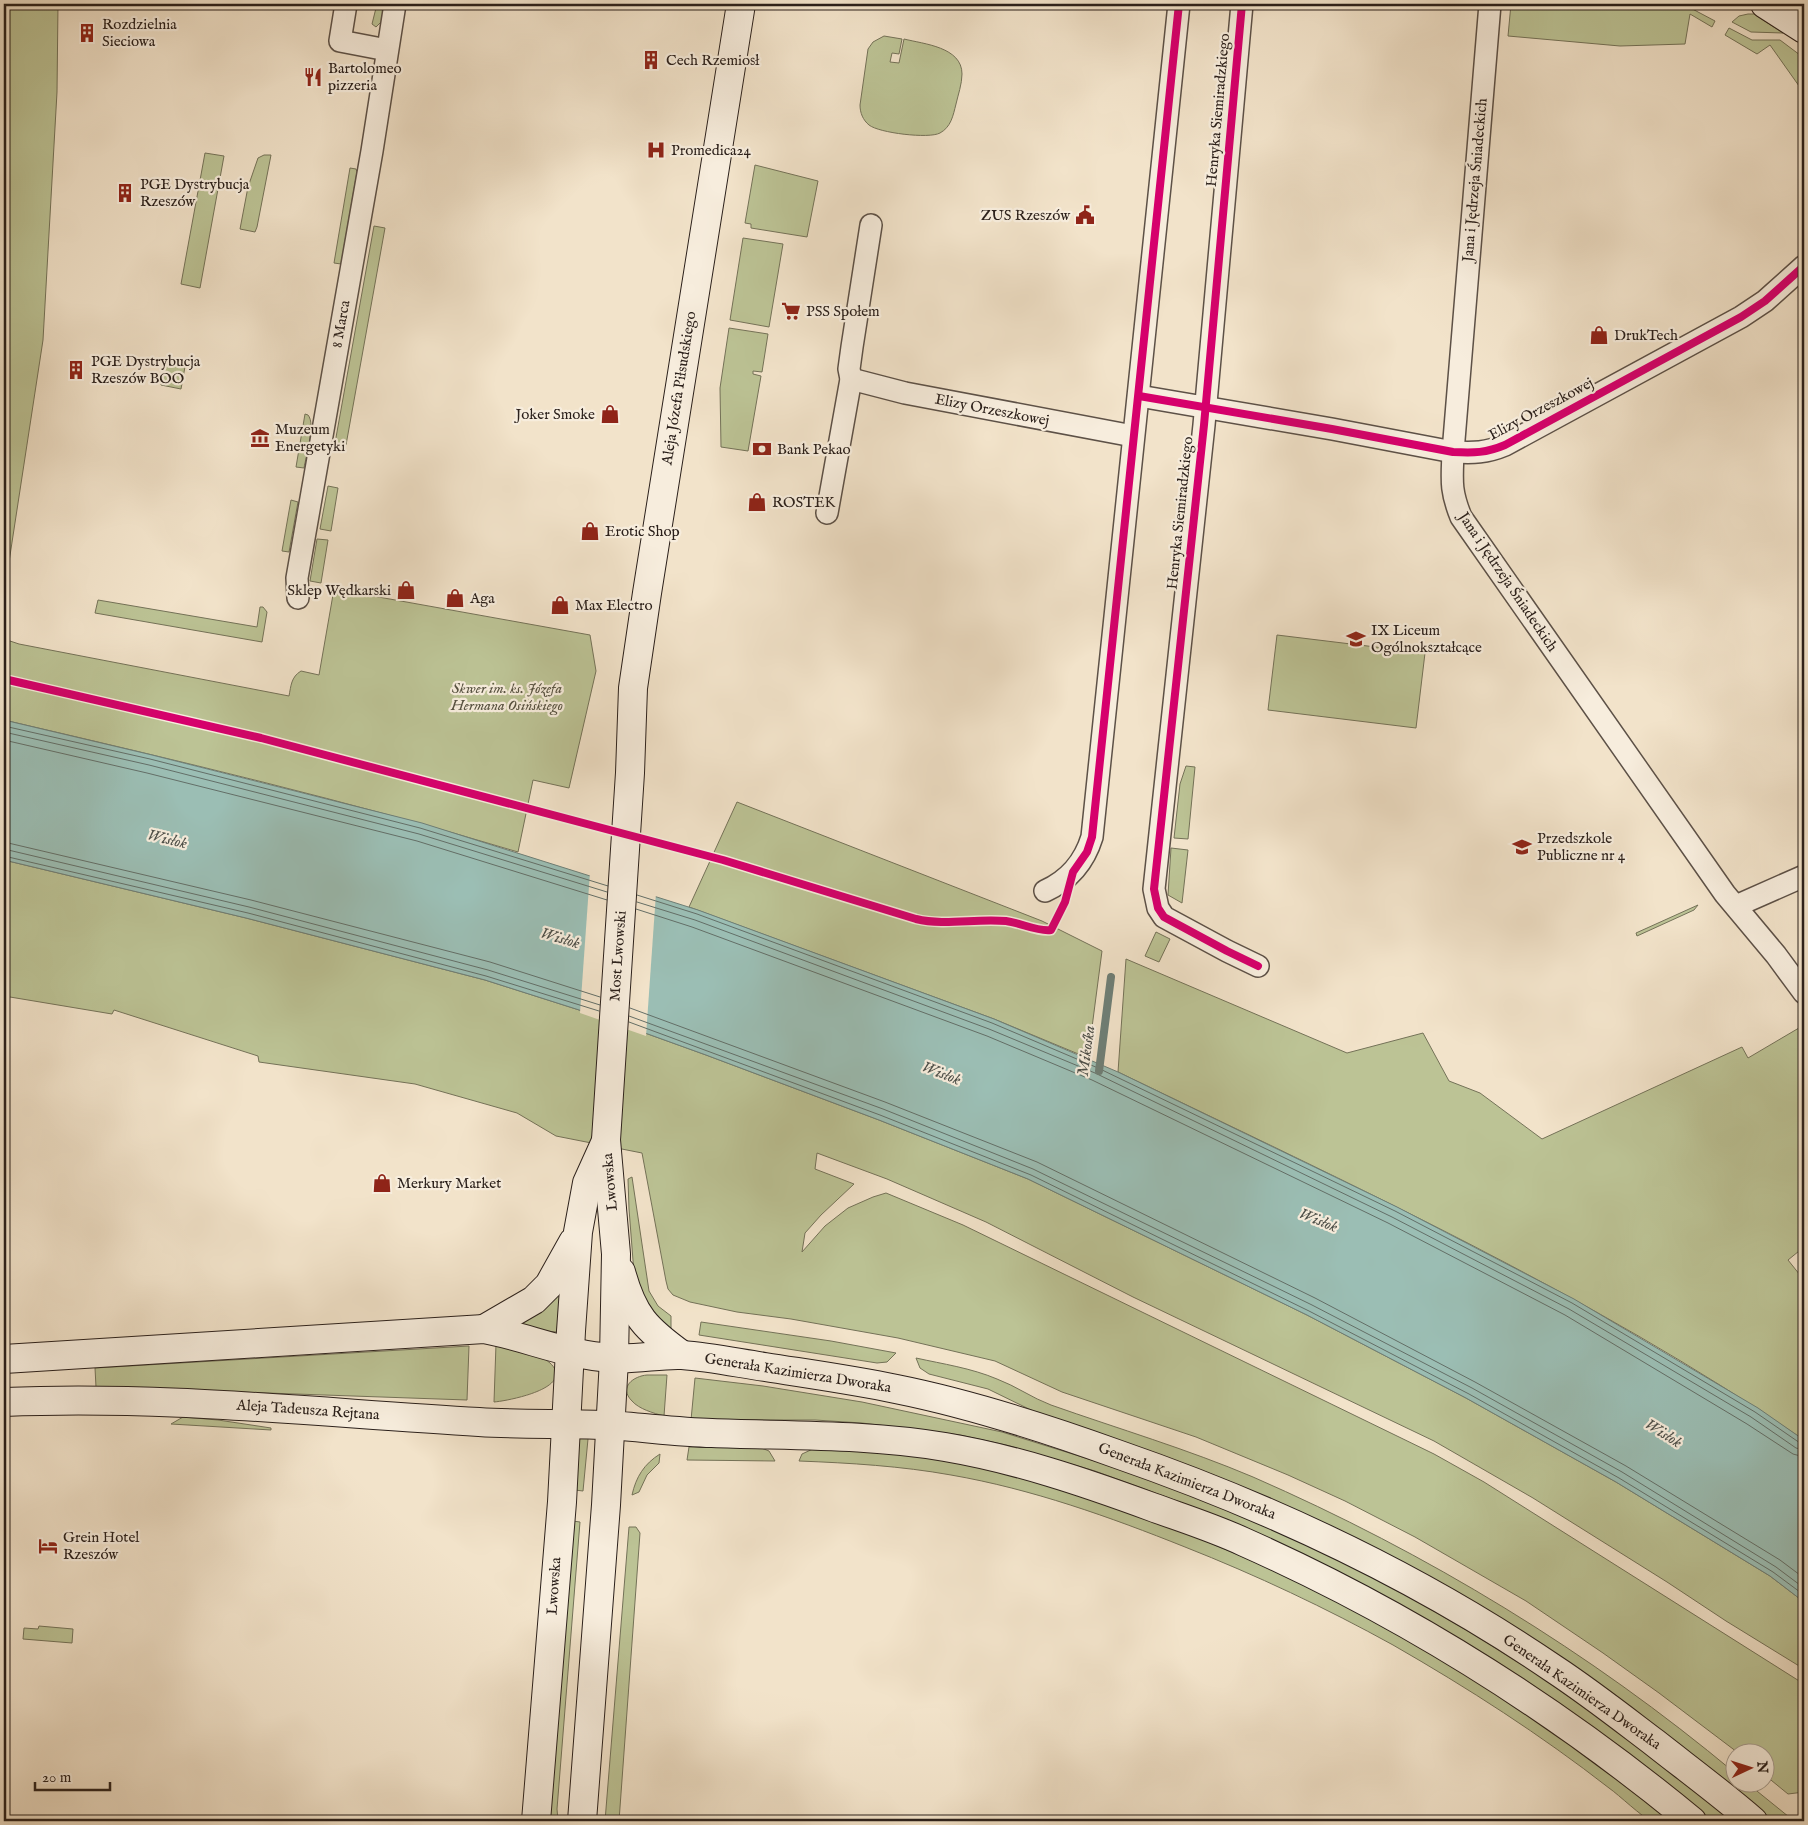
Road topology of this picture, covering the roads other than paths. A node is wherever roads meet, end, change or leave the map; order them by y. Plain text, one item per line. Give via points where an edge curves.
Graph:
1 (346, 4) edge
2 (395, 4) edge
3 (741, 4) edge
4 (1179, 4) edge
5 (1242, 4) edge
6 (1490, 4) edge
7 (1766, 4) edge
8 (1804, 29) edge
9 (387, 50) junction
10 (871, 225) dead end
11 (1804, 266) edge
12 (851, 380) junction
13 (1138, 396) junction
14 (1205, 408) junction
15 (1133, 436) junction
16 (1453, 452) junction
17 (827, 514) dead end
18 (298, 598) dead end
19 (630, 773) joint
20 (1804, 876) edge
21 (1045, 892) dead end
22 (1736, 906) junction
23 (1258, 966) dead end
24 (1804, 993) edge
25 (606, 1140) junction
26 (578, 1232) junction
27 (616, 1254) junction
28 (484, 1328) junction
29 (571, 1353) junction
30 (682, 1355) junction
31 (4, 1359) edge
32 (614, 1359) junction
33 (4, 1402) edge
34 (567, 1424) junction
35 (611, 1426) junction
36 (536, 1821) edge
37 (582, 1821) edge
38 (1692, 1821) edge
39 (1753, 1821) edge

1 - 9 street via 340,42
2 - 9 street, 8 Marca
3 - 19 main road, Aleja Józefa Piłsudskiego via 633,688
4 - 13 street
5 - 14 street, Henryka Siemiradzkiego
6 - 16 street, Jana i Jędrzeja Śniadeckich
7 - 8 main road
9 - 18 street, 8 Marca via 297,578
10 - 12 street via 852,346
11 - 16 street, Elizy Orzeszkowej via 1742,317 1505,445 1490,452
12 - 15 street, Elizy Orzeszkowej
12 - 17 street
13 - 14 street, Elizy Orzeszkowej
13 - 15 street
14 - 16 street, Elizy Orzeszkowej
14 - 23 street, Henryka Siemiradzkiego via 1154,898 1164,917
15 - 21 street via 1092,837 1074,872
16 - 22 street, Jana i Jędrzeja Śniadeckich via 1452,490 1461,517
19 - 25 main road, Most Lwowski
20 - 22 street
22 - 24 street, Jana i Jędrzeja Śniadeckich
25 - 26 main road, Lwowska via 587,1183
25 - 27 main road, Lwowska
26 - 28 main road via 549,1285 534,1300
26 - 29 main road, Lwowska
27 - 30 main road via 627,1292 642,1322
27 - 32 main road, Lwowska
28 - 29 main road
28 - 31 main road
29 - 32 main road, Generała Kazimierza Dworaka
29 - 34 main road, Lwowska
30 - 32 main road, Generała Kazimierza Dworaka
30 - 39 main road, Generała Kazimierza Dworaka via 898,1389 988,1412 1184,1477 1266,1510 1413,1584 1505,1637 1594,1697
32 - 35 main road, Lwowska
33 - 34 main road, Aleja Tadeusza Rejtana via 53,1400 233,1405 480,1422
34 - 35 main road, Aleja Tadeusza Rejtana
34 - 36 main road, Lwowska
35 - 37 main road, Lwowska
35 - 38 main road via 675,1432 868,1438 946,1447 1030,1466 1092,1485 1241,1540 1325,1580 1461,1654 1562,1721

